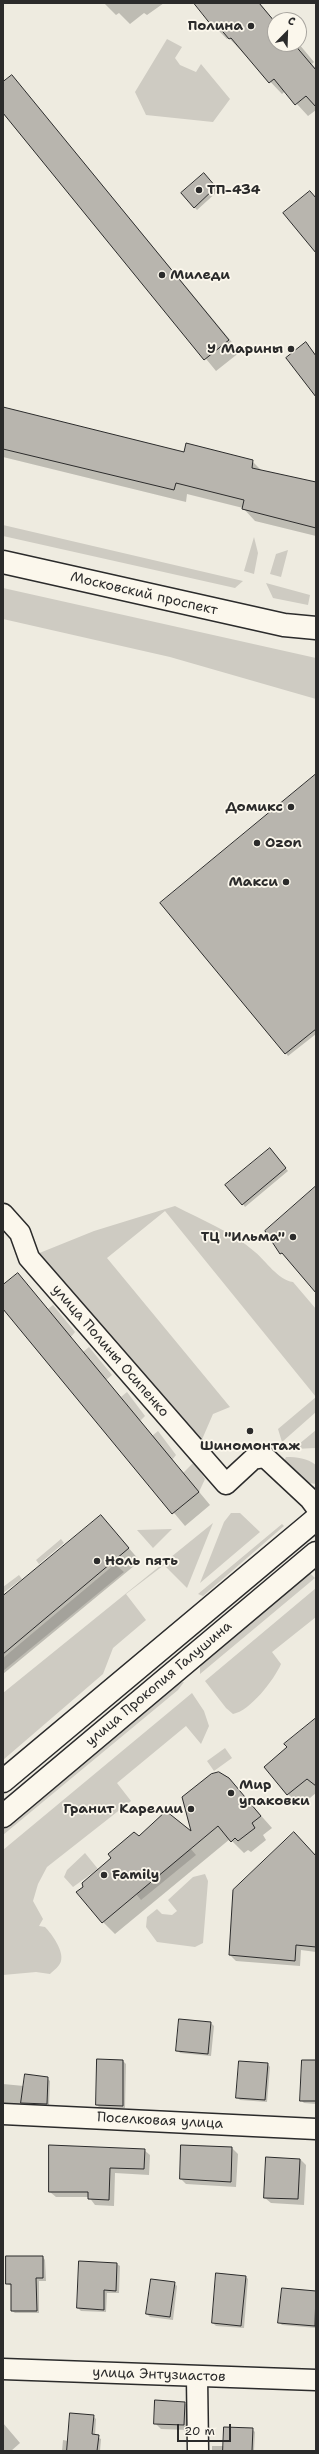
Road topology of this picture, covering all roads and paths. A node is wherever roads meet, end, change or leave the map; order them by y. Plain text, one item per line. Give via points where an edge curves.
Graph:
1 (3, 562) edge
2 (284, 625) junction
3 (316, 628) edge
4 (316, 639) edge
5 (3, 1214) edge
6 (316, 1507) edge
7 (316, 1519) edge
8 (316, 1553) edge
9 (3, 1781) edge
10 (3, 1816) edge
11 (3, 2114) edge
12 (316, 2129) edge
13 (3, 2369) edge
14 (197, 2376) junction
15 (316, 2380) edge
16 (198, 2451) edge

1 - 2 main road, Московский проспект
2 - 3 main road, Московский проспект
2 - 4 main road, Московский проспект
5 - 6 street, улица Полины Осипенко via 20,1233 29,1258 226,1484 253,1459 265,1457
7 - 9 main road, улица Прокопия Галушина
8 - 10 main road, улица Прокопия Галушина
11 - 12 street, Поселковая улица
13 - 14 street, улица Энтузиастов
14 - 15 street, улица Энтузиастов
14 - 16 street

